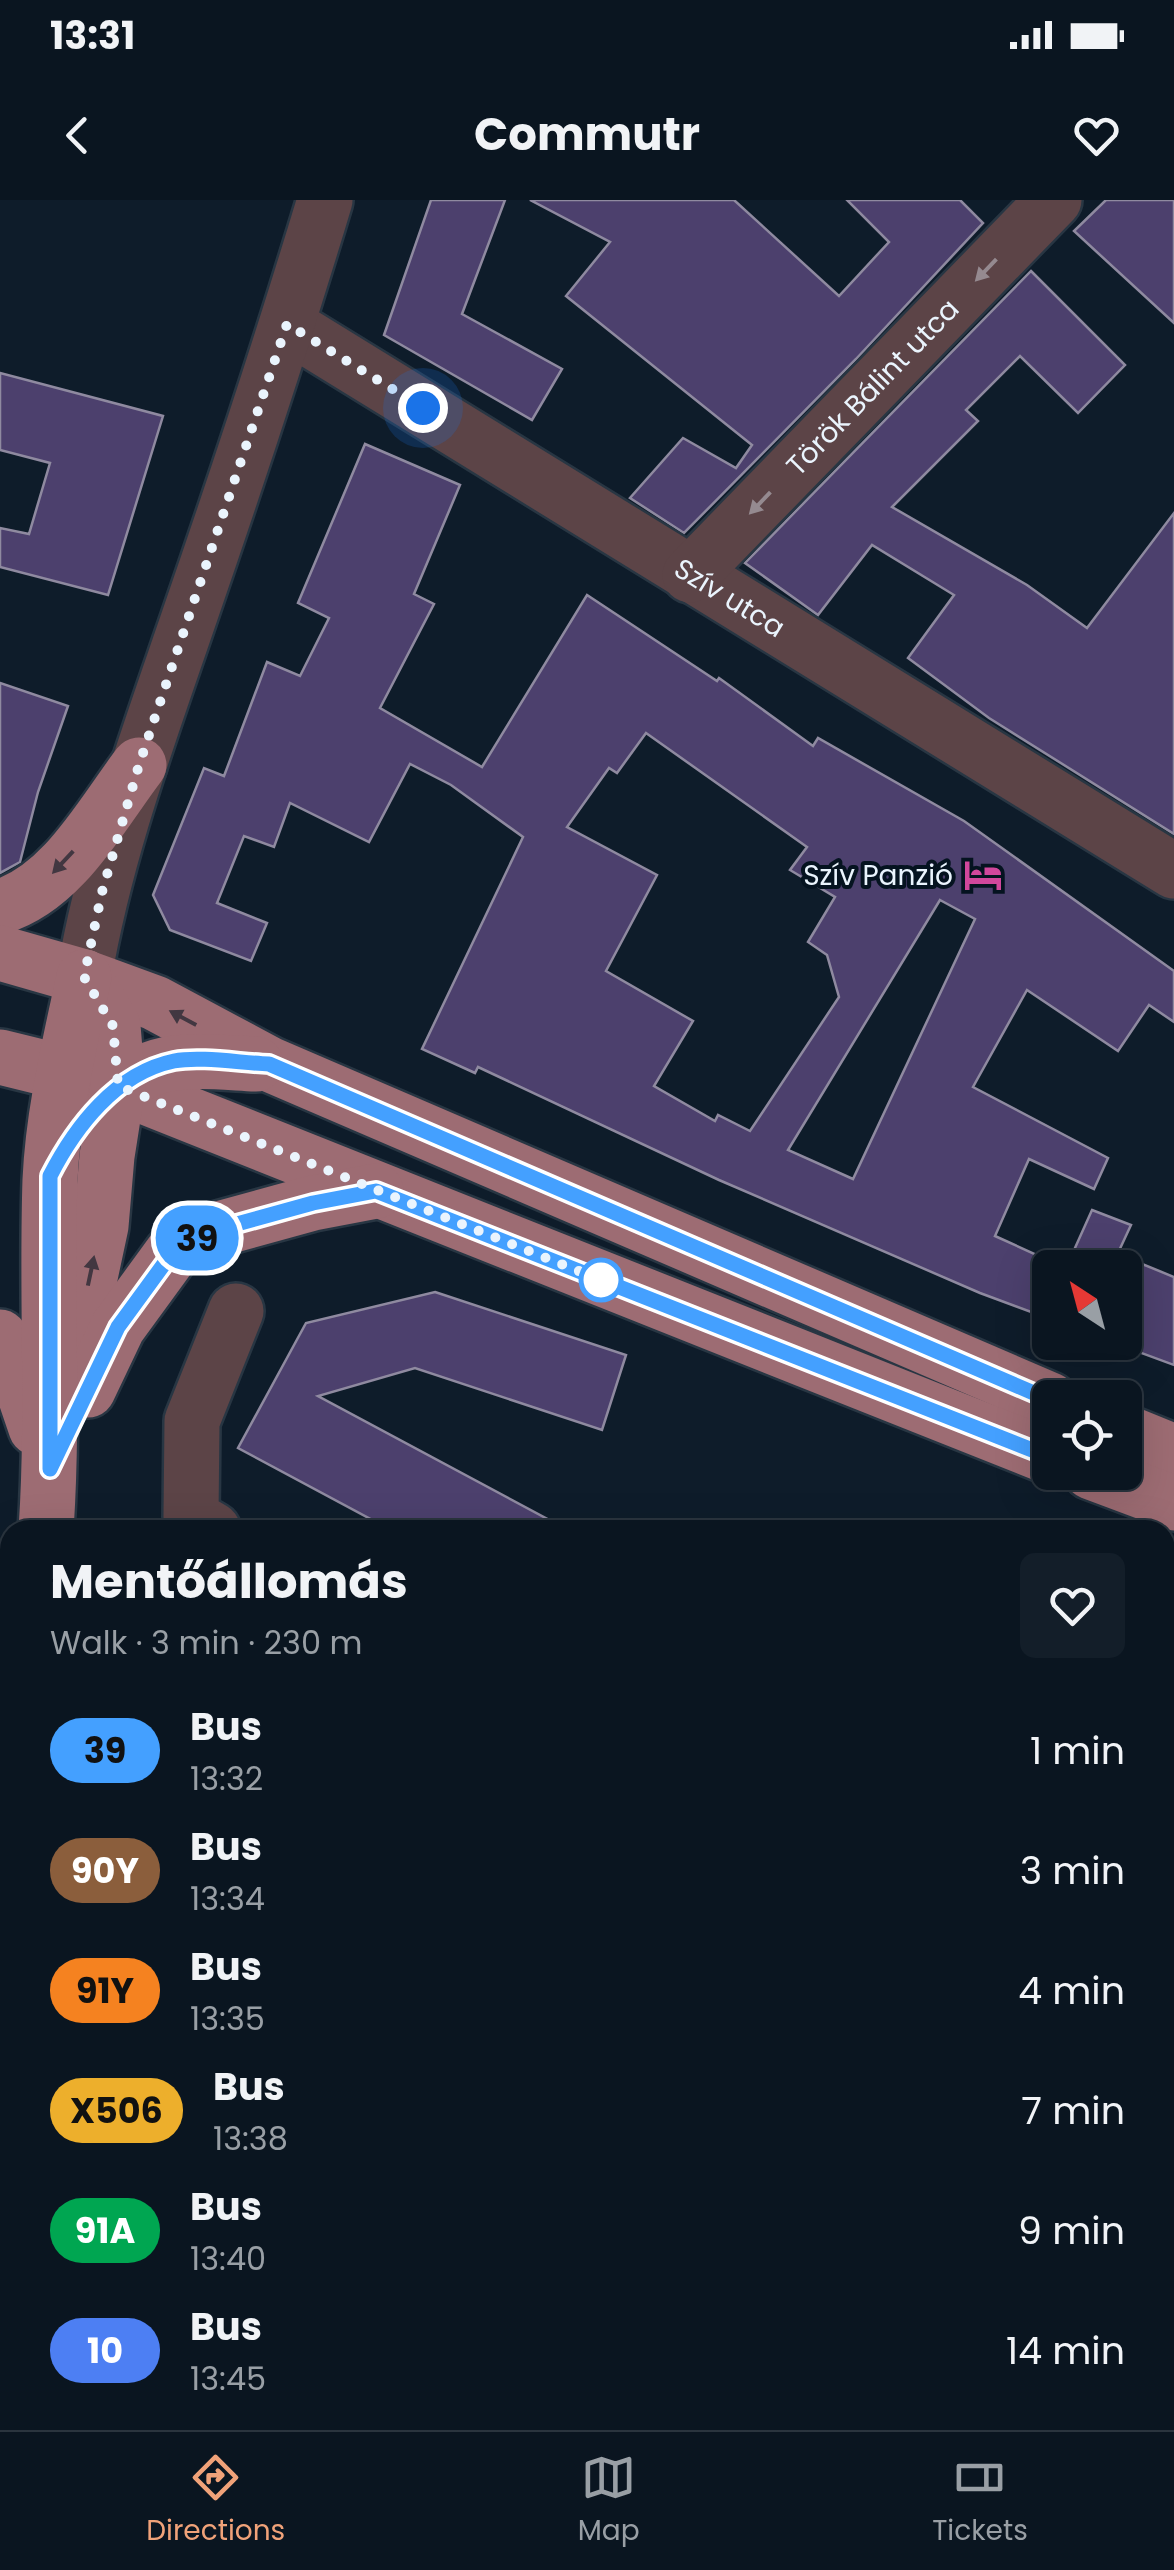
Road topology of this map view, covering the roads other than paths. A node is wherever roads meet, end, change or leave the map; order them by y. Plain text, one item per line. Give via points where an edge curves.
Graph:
1 (325, 200) edge
2 (1054, 200) edge
3 (287, 324) junction
4 (690, 575) junction
5 (139, 765) junction
6 (1174, 872) edge
7 (0, 907) edge
8 (0, 954) edge
9 (84, 977) junction
10 (0, 1058) edge
11 (269, 1064) junction
12 (64, 1075) junction
13 (118, 1086) junction
14 (50, 1176) junction
15 (376, 1191) junction
16 (236, 1311) dead end
17 (0, 1336) edge
18 (1032, 1392) edge
19 (1142, 1439) edge
20 (1032, 1450) edge
21 (1174, 1452) edge
22 (50, 1469) junction
23 (1139, 1490) edge
24 (1174, 1503) edge
25 (47, 1520) edge
26 (196, 1520) edge

1 - 3 street
2 -> 4 street, Török Bálint utca
3 - 4 street, Szív utca
3 - 5 street
4 - 6 street, Szív utca
5 -> 7 main road via 68,860 25,900
5 - 9 street
8 - 9 main road
11 -> 9 main road via 156,1003
9 - 12 main road
9 - 13 main road via 113,1026
10 - 12 main road
11 - 13 main road via 176,1060
11 - 18 main road
12 - 13 main road
12 - 14 main road
13 - 14 main road via 65,1147
13 - 15 main road
22 -> 13 main road via 101,1226
14 - 22 main road
15 - 20 main road
15 - 22 main road via 204,1233 172,1253 118,1327
16 - 26 street via 192,1421
17 - 22 main road
19 - 21 main road
22 - 25 main road
23 - 24 main road

